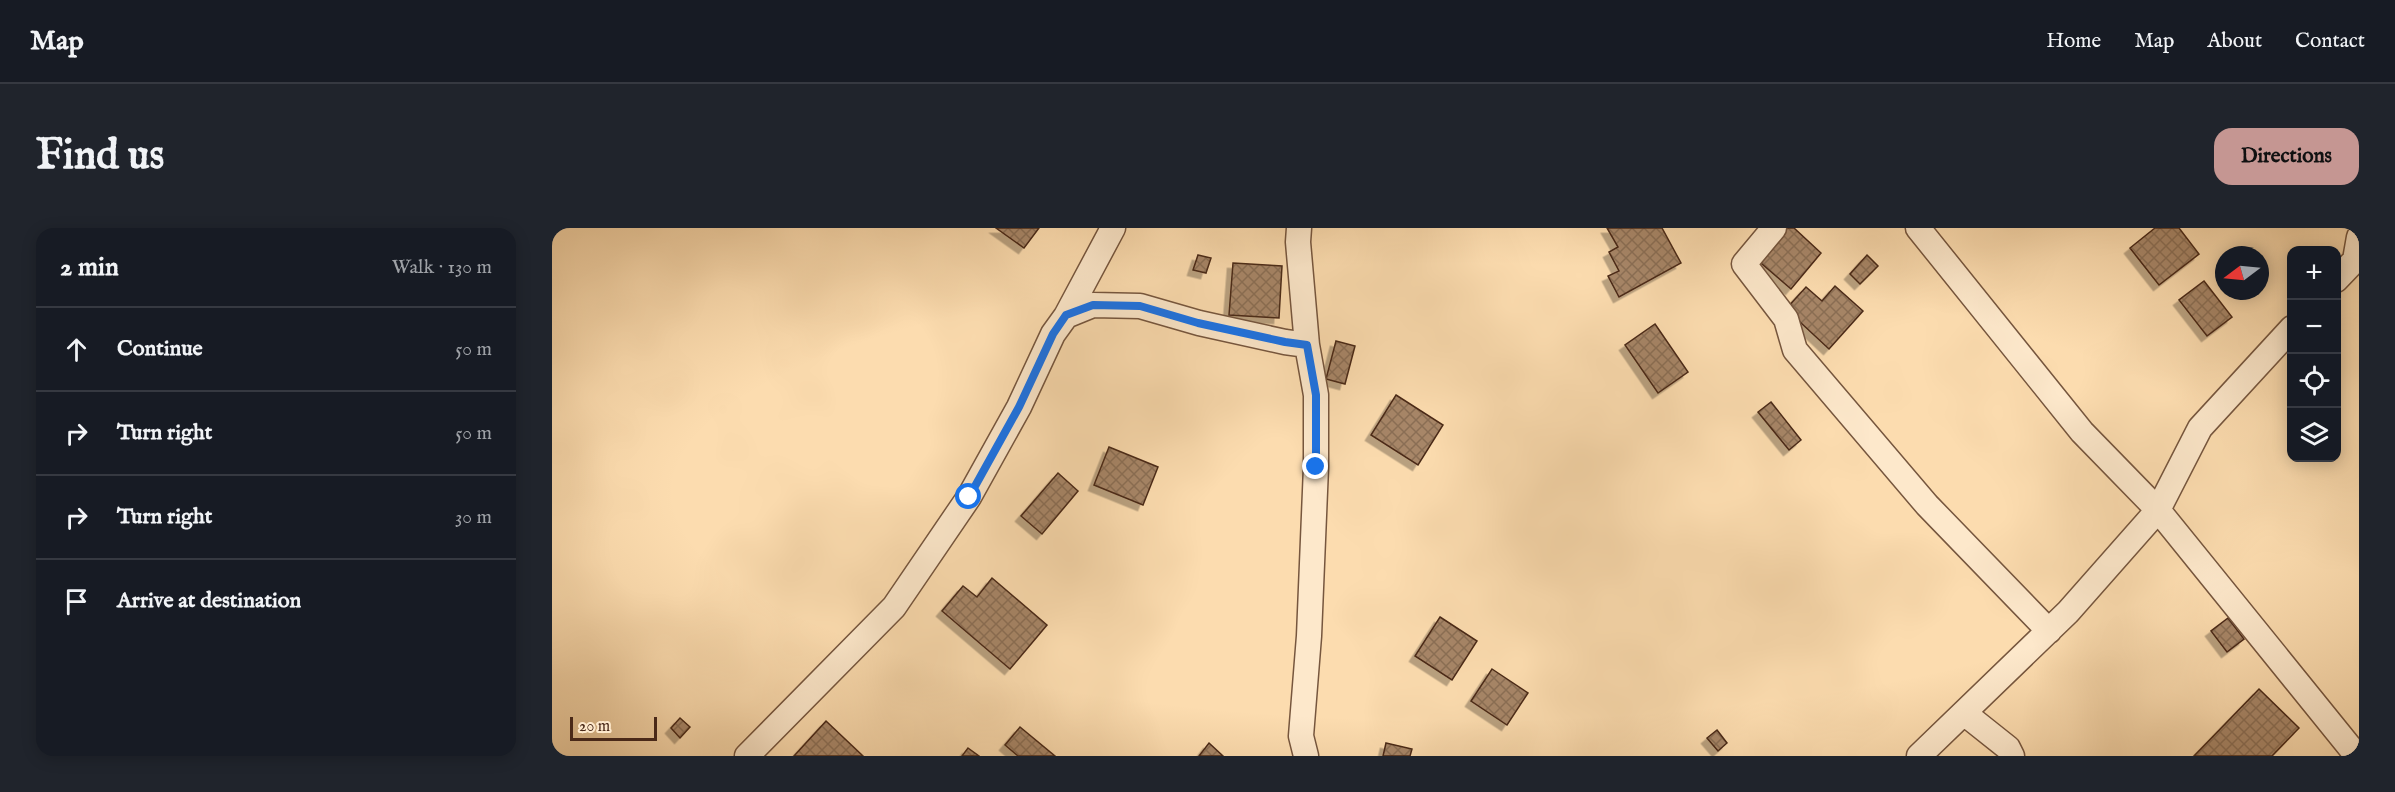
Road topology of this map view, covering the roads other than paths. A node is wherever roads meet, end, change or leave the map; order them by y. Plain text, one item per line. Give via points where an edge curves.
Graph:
1 (1113, 228) edge
2 (1299, 228) edge
3 (1774, 228) edge
4 (1918, 228) edge
5 (2359, 237) edge
6 (2341, 276) edge
7 (1066, 315) junction
8 (2287, 333) edge
9 (1307, 345) junction
10 (2158, 510) junction
11 (2049, 631) junction
12 (1964, 712) junction
13 (747, 756) edge
14 (1306, 756) edge
15 (1919, 756) edge
16 (2012, 756) edge
17 (2357, 756) edge

1 - 7 street
2 - 9 street
3 - 11 street via 1744,264 1786,319 1795,350 1927,505
4 - 10 street via 2082,432
5 - 6 street via 2355,260
7 - 9 street via 1093,305 1140,306 1198,323
7 - 13 street via 969,497 894,607
8 - 10 street via 2200,428
9 - 14 street via 1316,395 1316,467 1301,736
10 - 11 street
10 - 17 street
11 - 12 street
12 - 15 street
12 - 16 street via 2008,748

